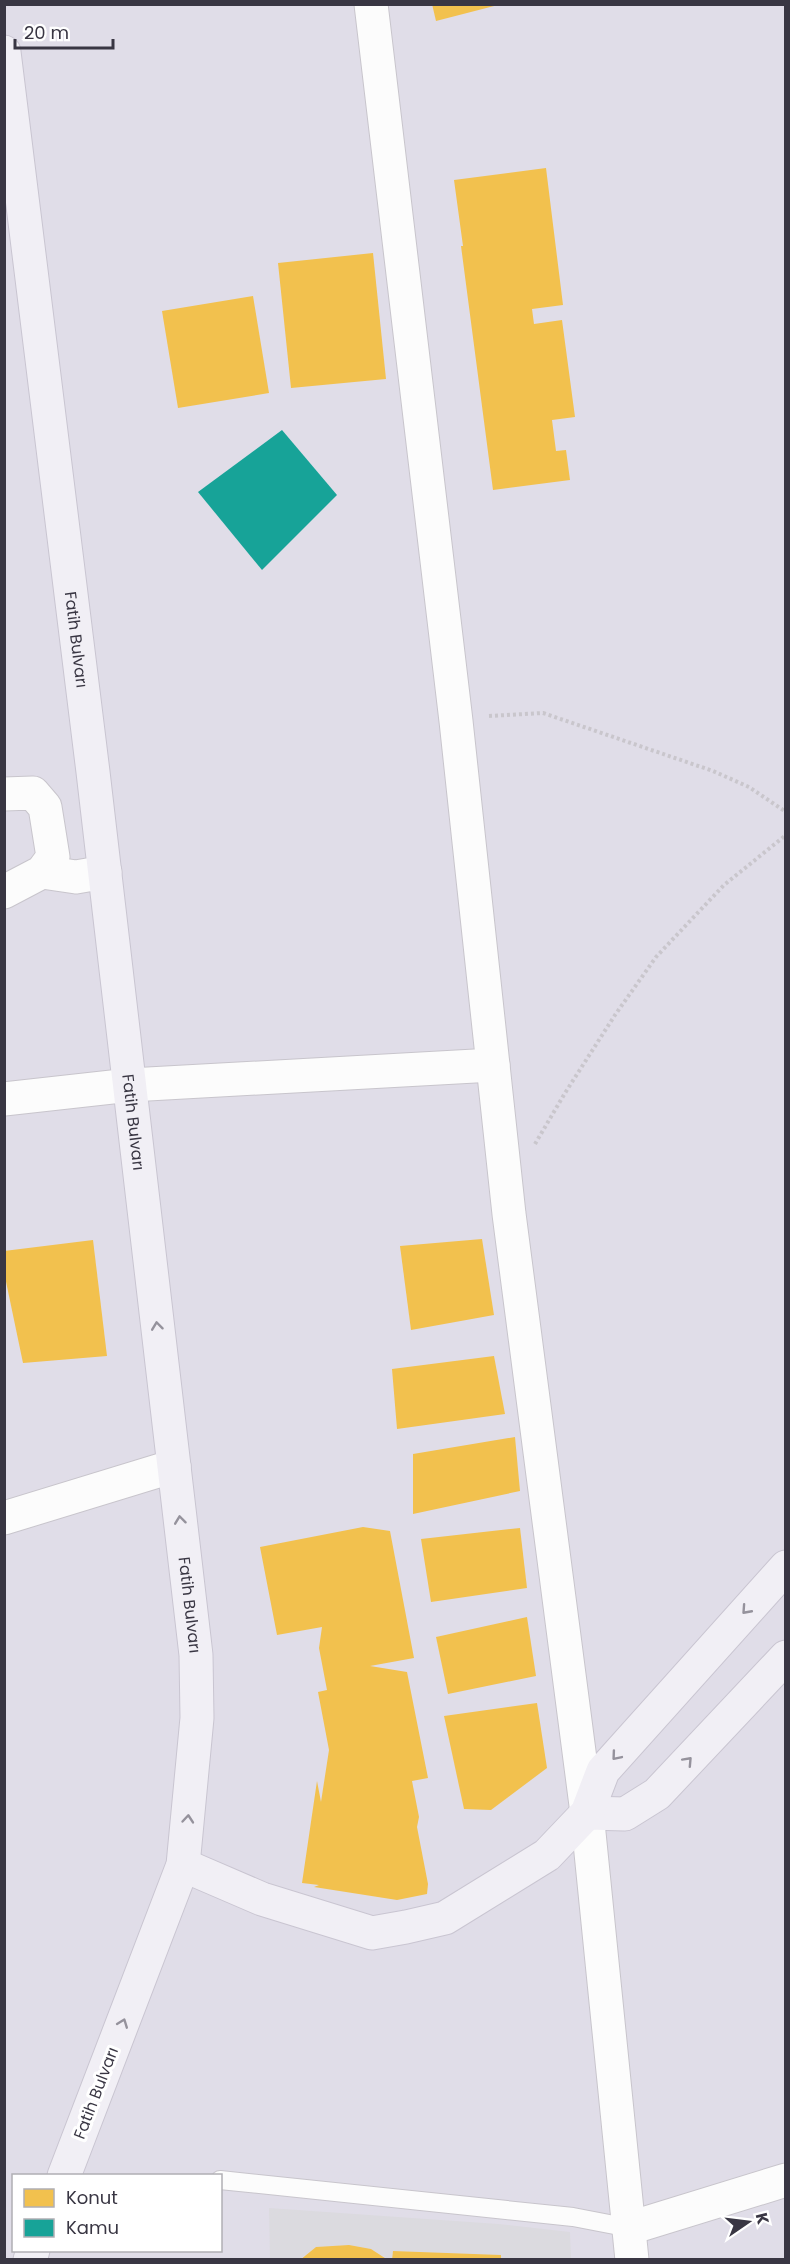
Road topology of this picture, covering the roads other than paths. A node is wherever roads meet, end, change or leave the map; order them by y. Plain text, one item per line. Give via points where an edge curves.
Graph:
1 (371, 4) edge
2 (4, 52) edge
3 (4, 794) edge
4 (42, 872) junction
5 (105, 872) junction
6 (4, 892) edge
7 (493, 1065) junction
8 (130, 1085) junction
9 (4, 1099) edge
10 (174, 1466) junction
11 (4, 1518) edge
12 (786, 1567) edge
13 (786, 1657) edge
14 (586, 1813) junction
15 (183, 1864) junction
16 (64, 2174) edge
17 (222, 2180) edge
18 (786, 2180) edge
19 (631, 2244) edge

1 - 7 street
2 - 5 main road, Fatih Bulvarı
3 - 4 street via 33,793 45,807 52,857
4 - 5 street via 76,877
4 - 6 street
5 - 8 main road, Fatih Bulvarı
7 - 8 street
7 - 14 street
8 - 9 street
10 -> 8 main road, Fatih Bulvarı
10 - 11 street
15 -> 10 main road, Fatih Bulvarı via 197,1707 196,1655
12 -> 14 main road via 603,1771
14 -> 13 main road via 625,1814 657,1794
14 - 15 main road via 547,1855 445,1918 372,1933 261,1899
14 - 19 street
16 -> 15 main road, Fatih Bulvarı
17 - 19 lane via 573,2217
18 - 19 street

